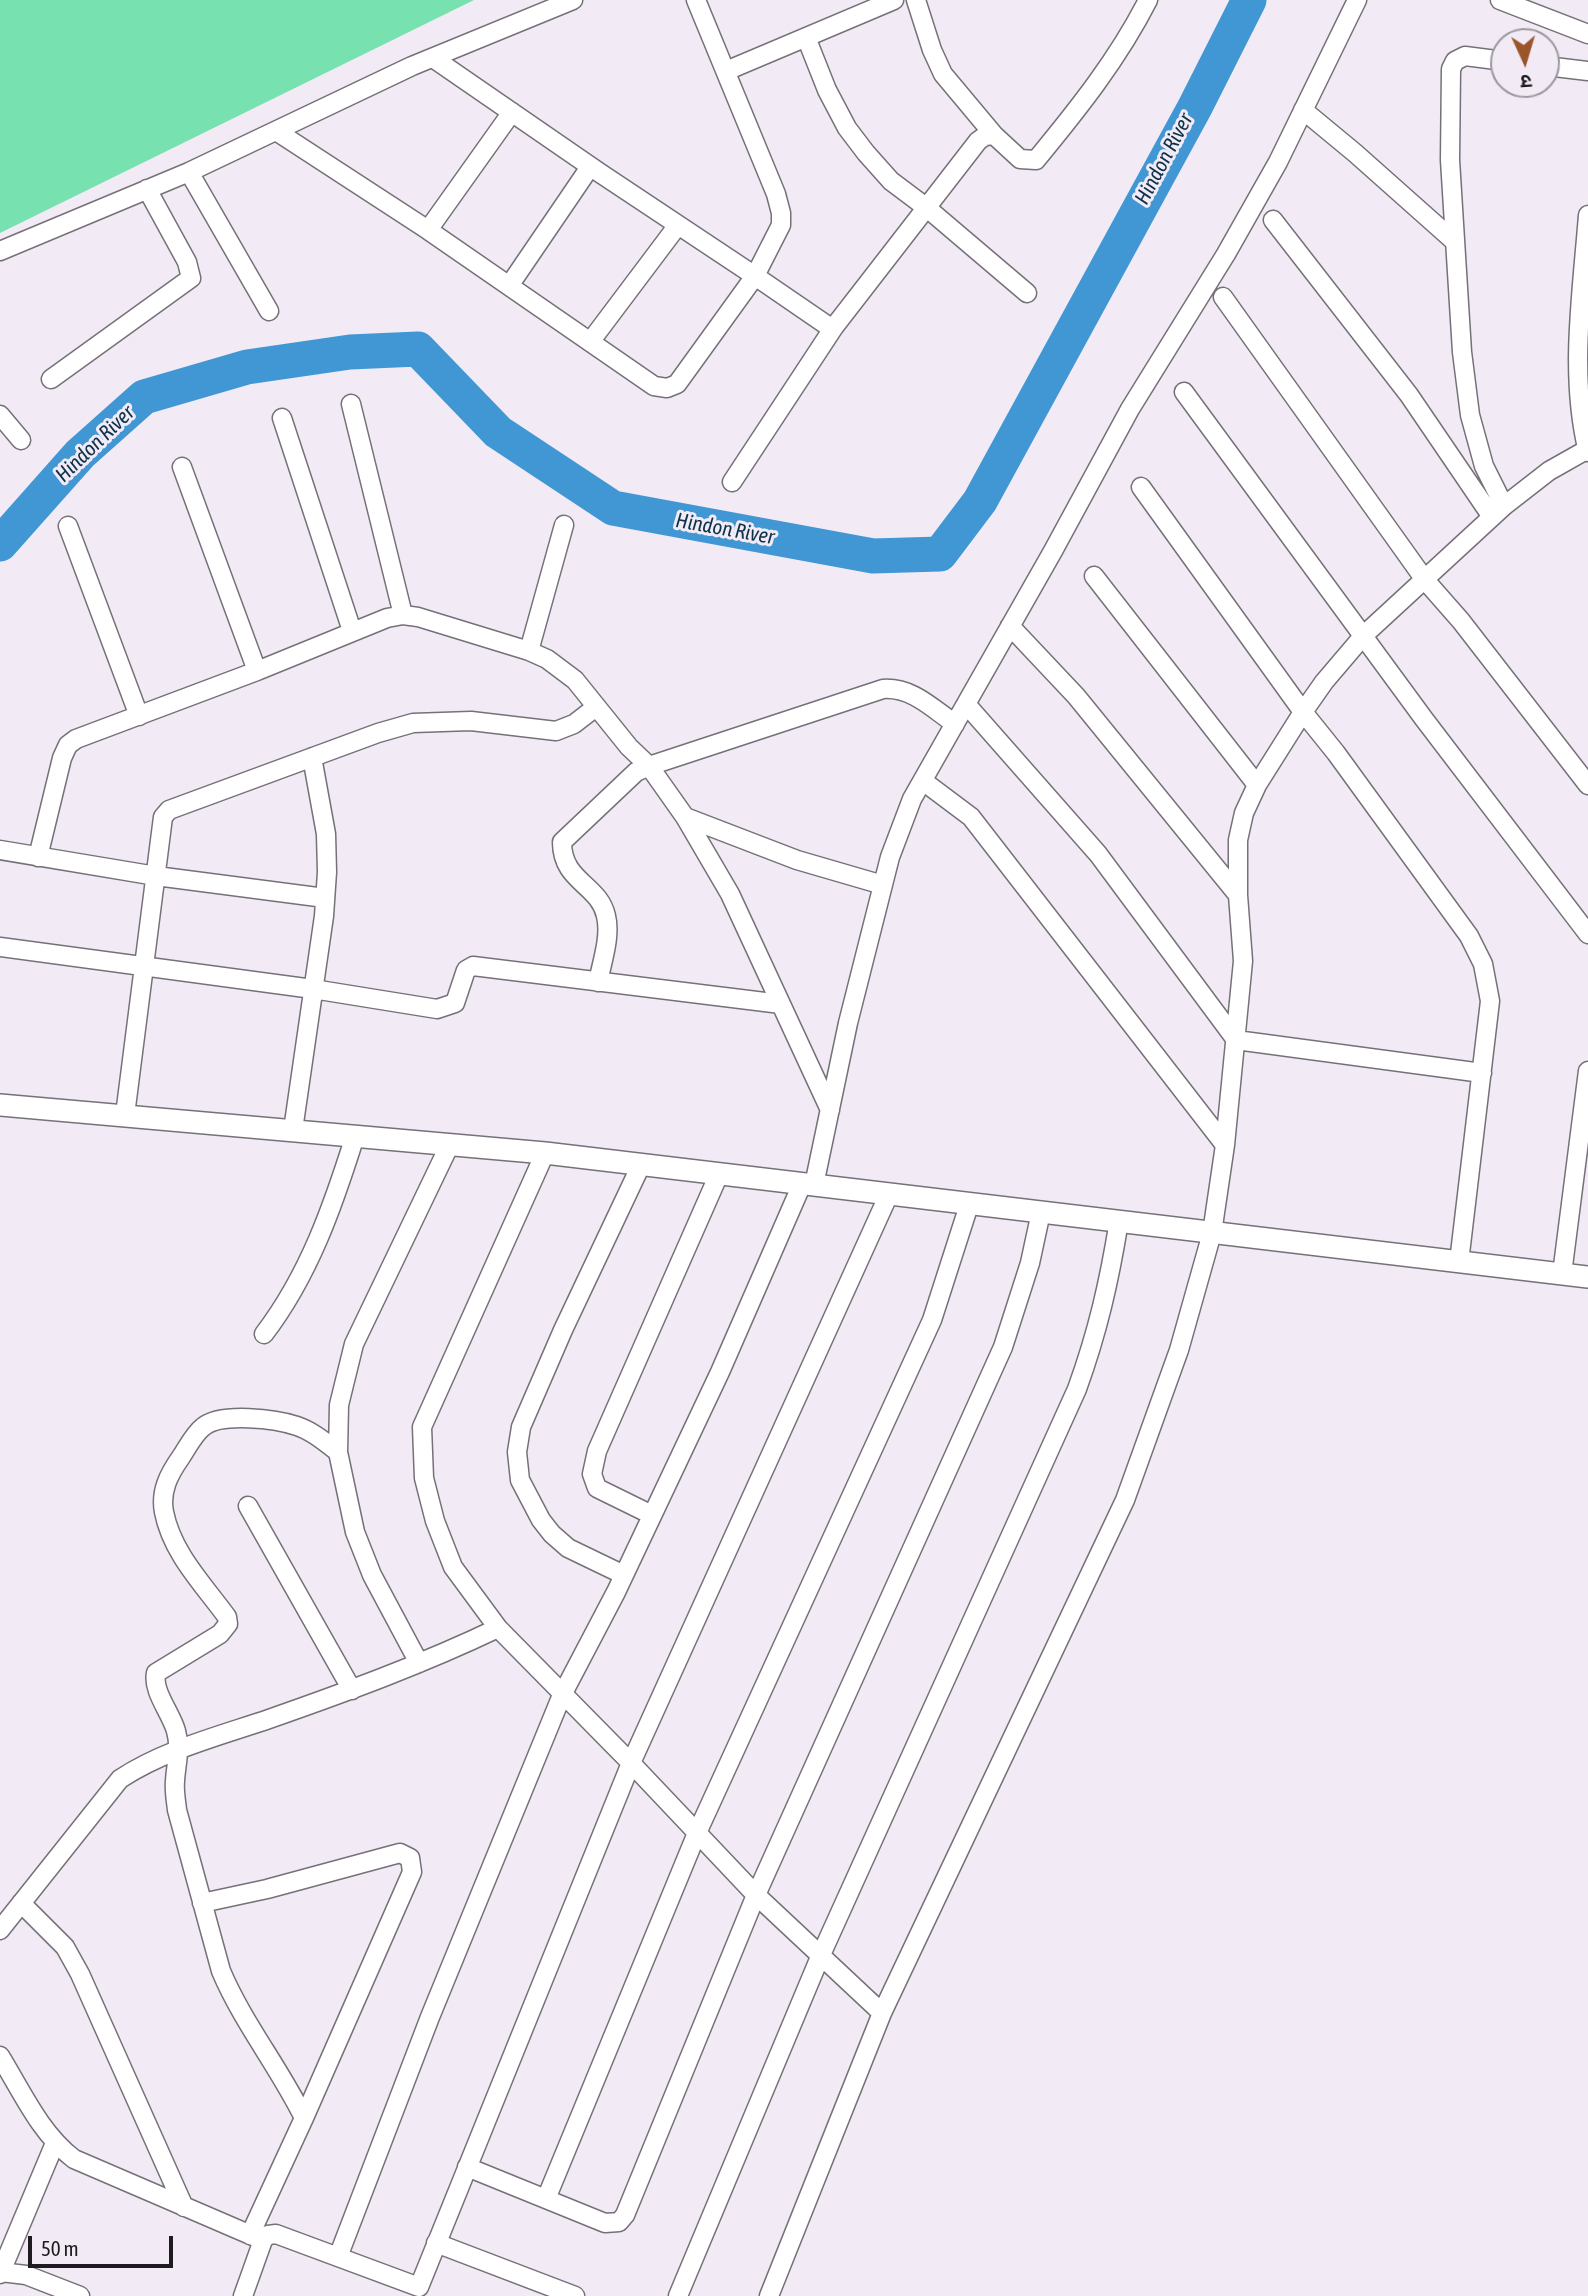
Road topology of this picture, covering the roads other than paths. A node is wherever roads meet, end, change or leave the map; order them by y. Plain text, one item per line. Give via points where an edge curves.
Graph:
1 (573, 0) edge
2 (696, 0) edge
3 (894, 0) edge
4 (916, 0) edge
5 (1148, 0) edge
6 (1357, 0) edge
7 (1500, 0) edge
8 (1588, 34) edge
9 (806, 37) junction
10 (433, 58) junction
11 (1490, 60) edge
12 (1560, 68) edge
13 (726, 71) junction
14 (1588, 71) edge
15 (1303, 110) junction
16 (512, 112) junction
17 (276, 131) junction
18 (994, 135) junction
19 (590, 167) junction
20 (189, 172) junction
21 (147, 189) junction
22 (927, 208) junction
23 (1588, 215) edge
24 (1273, 220) dead end
25 (678, 225) junction
26 (428, 230) junction
27 (1454, 242) junction
28 (0, 251) edge
29 (755, 275) junction
30 (509, 286) junction
31 (1027, 293) dead end
32 (1223, 297) dead end
33 (269, 310) dead end
34 (834, 327) junction
35 (590, 342) junction
36 (51, 379) dead end
37 (1184, 393) dead end
38 (351, 404) dead end
39 (0, 415) edge
40 (282, 418) dead end
41 (21, 440) dead end
42 (1588, 450) edge
43 (182, 467) dead end
44 (732, 482) dead end
45 (1141, 487) dead end
46 (1498, 512) junction
47 (564, 525) dead end
48 (68, 526) dead end
49 (1094, 576) dead end
50 (1425, 580) junction
51 (403, 615) junction
52 (1010, 626) junction
53 (352, 631) junction
54 (1364, 635) junction
55 (529, 651) junction
56 (257, 671) junction
57 (965, 704) junction
58 (596, 707) junction
59 (1303, 712) junction
60 (139, 716) junction
61 (955, 724) junction
62 (312, 757) junction
63 (649, 766) junction
64 (923, 781) junction
65 (1257, 785) junction
66 (1588, 785) edge
67 (685, 817) junction
68 (0, 850) edge
69 (38, 857) junction
70 (156, 876) junction
71 (883, 885) junction
72 (1238, 895) junction
73 (325, 898) junction
74 (1588, 934) edge
75 (0, 947) edge
76 (144, 966) junction
77 (598, 982) junction
78 (313, 989) junction
79 (781, 1004) junction
80 (1236, 1040) junction
81 (1588, 1071) edge
82 (1482, 1073) junction
83 (0, 1105) edge
84 (830, 1110) junction
85 (125, 1115) junction
86 (293, 1130) junction
87 (355, 1136) junction
88 (450, 1144) junction
89 (1225, 1145) junction
90 (545, 1153) junction
91 (641, 1165) junction
92 (719, 1174) junction
93 (808, 1185) junction
94 (889, 1194) junction
95 (969, 1205) junction
96 (1041, 1212) junction
97 (1119, 1221) junction
98 (1212, 1233) junction
99 (1459, 1262) junction
100 (1562, 1274) junction
101 (1588, 1277) edge
102 (264, 1334) dead end
103 (338, 1452) junction
104 (248, 1506) dead end
105 (652, 1515) junction
106 (624, 1575) junction
107 (498, 1628) junction
108 (419, 1663) junction
109 (352, 1690) junction
110 (562, 1695) junction
111 (178, 1751) junction
112 (631, 1763) junction
113 (697, 1833) junction
114 (756, 1895) junction
115 (21, 1903) junction
116 (202, 1903) junction
117 (0, 1930) edge
118 (820, 1957) junction
119 (882, 2014) junction
120 (0, 2056) edge
121 (304, 2118) junction
122 (55, 2144) junction
123 (467, 2167) junction
124 (546, 2199) junction
125 (184, 2207) junction
126 (257, 2237) junction
127 (436, 2243) junction
128 (338, 2257) junction
129 (0, 2273) edge
130 (418, 2292) edge
131 (80, 2296) edge
132 (243, 2296) edge
133 (575, 2296) edge
134 (678, 2296) edge
135 (769, 2296) edge

1 - 10 street
2 - 13 street
3 - 9 street
4 - 18 street via 943,74
5 - 18 street via 1128,38 1037,160 1020,159
6 - 15 street
7 - 8 street
9 - 13 street
9 - 22 street via 847,128 891,181
10 - 16 street
10 - 17 street
11 - 27 street via 1465,57 1451,69
12 - 14 street
13 - 29 street via 781,213 781,225
15 - 27 street
15 - 52 street via 1226,254 1130,409
16 - 19 street
16 - 26 street
17 - 20 street
17 - 26 street
18 - 22 street via 978,141
19 - 25 street
19 - 30 street
20 - 21 street
20 - 33 street
21 - 28 street
21 - 36 street via 187,262 191,278
22 - 31 street
22 - 34 street
23 - 42 street via 1577,368
24 - 46 street
25 - 29 street
25 - 35 street
26 - 30 street
27 - 46 street via 1470,415
29 - 34 street
29 - 35 street via 677,384 654,386
30 - 35 street
32 - 50 street
34 - 44 street
37 - 54 street
38 - 51 street
39 - 41 street
40 - 53 street
42 - 46 street via 1549,471
43 - 56 street
45 - 59 street
46 - 50 street
47 - 55 street
48 - 60 street
49 - 65 street
50 - 54 street
50 - 66 street
51 - 53 street
51 - 55 street
52 - 57 street
52 - 72 street via 1076,696
53 - 56 street
54 - 59 street
54 - 74 street
55 - 58 street via 575,680
56 - 60 street
57 - 61 street
57 - 80 street via 1098,853
58 - 62 street via 556,731 471,721 413,723
58 - 63 street
59 - 65 street
59 - 82 street via 1461,925 1483,964 1490,1001
60 - 69 street via 68,745
61 - 63 street via 910,692 883,689
61 - 64 street
62 - 70 street via 169,810 163,817
62 - 73 street via 326,834
63 - 67 street
63 - 77 street via 636,772 562,842 566,867 600,902 606,915
64 - 71 street via 912,799
64 - 89 street via 971,817
65 - 72 street via 1238,839
67 - 71 street via 797,860
67 - 79 street via 730,894
68 - 69 street
69 - 70 street
70 - 73 street
70 - 76 street
71 - 84 street
72 - 80 street via 1242,961
73 - 78 street
75 - 76 street
76 - 78 street
76 - 85 street
77 - 78 street via 473,965 466,970 455,1003 437,1009
77 - 79 street
78 - 86 street
79 - 84 street
80 - 82 street
80 - 89 street
81 - 100 street
82 - 99 street
83 - 85 street
84 - 93 street
85 - 86 street
86 - 87 street
87 - 88 street
87 - 102 street via 315,1249 295,1290
88 - 90 street
88 - 103 street via 354,1345 339,1405
89 - 98 street
90 - 91 street
90 - 107 street via 422,1427 424,1478 435,1521 453,1567
91 - 92 street
91 - 106 street via 563,1329 521,1427 517,1452 520,1480 552,1534 568,1548
92 - 93 street
92 - 105 street via 597,1451 592,1474 597,1488
93 - 94 street
93 - 105 street
94 - 95 street
94 - 112 street
95 - 96 street
95 - 113 street via 932,1320
96 - 97 street
96 - 114 street via 1003,1347
97 - 98 street
97 - 118 street via 1108,1287 1077,1389
98 - 99 street
98 - 119 street via 1179,1350 1125,1500
99 - 100 street
100 - 101 street
103 - 108 street via 355,1532
103 - 111 street via 299,1426 231,1418 202,1427 170,1473 163,1492 171,1538 227,1617 228,1625 156,1673 155,1687 167,1706
104 - 109 street
105 - 106 street
106 - 110 street
107 - 108 street
107 - 110 street
108 - 109 street
109 - 111 street
110 - 112 street
110 - 128 street
111 - 115 street via 120,1779
111 - 116 street via 177,1810
112 - 113 street
112 - 123 street
113 - 114 street
113 - 124 street
114 - 118 street
114 - 124 street via 625,2215 619,2222 605,2223
115 - 117 street
115 - 125 street via 65,1947 80,1974
116 - 121 street via 232,1996
116 - 121 street via 400,1853 410,1858 412,1872
118 - 119 street
118 - 134 street
119 - 135 street
120 - 122 street
121 - 126 street
122 - 125 street via 74,2159
122 - 129 street
123 - 124 street
123 - 127 street
125 - 126 street
126 - 128 street via 276,2234
126 - 132 street
127 - 130 street
127 - 133 street
128 - 130 street
129 - 131 street via 26,2276

